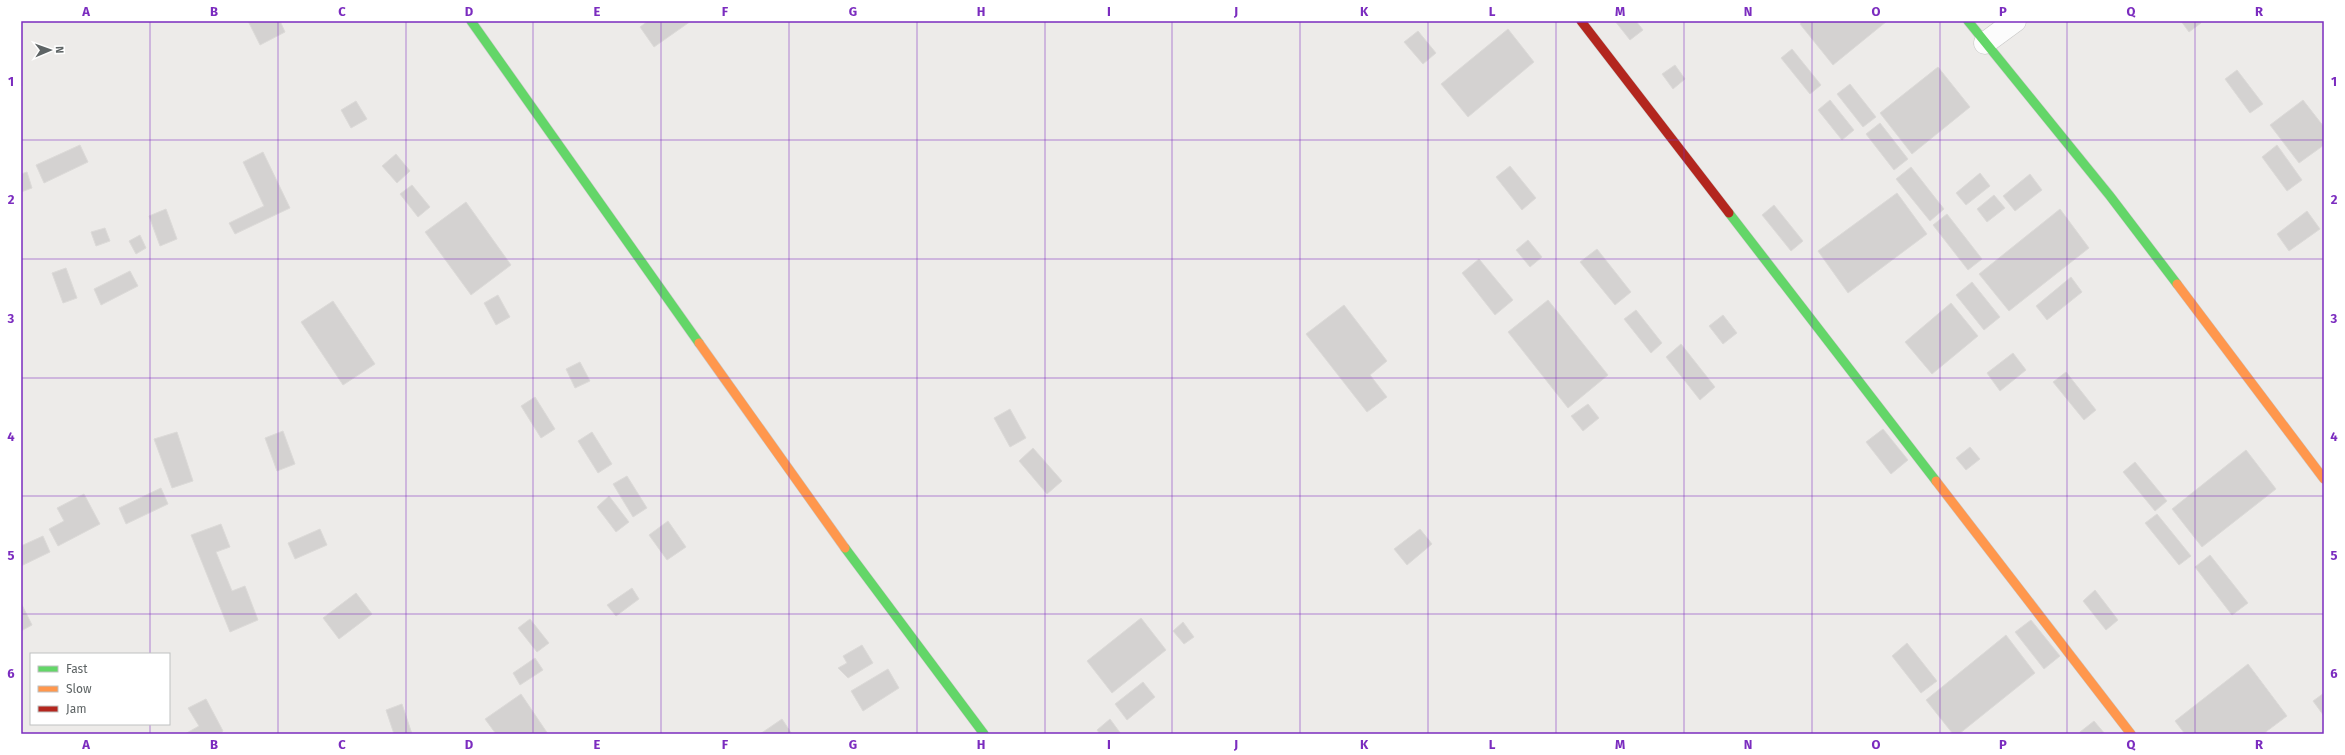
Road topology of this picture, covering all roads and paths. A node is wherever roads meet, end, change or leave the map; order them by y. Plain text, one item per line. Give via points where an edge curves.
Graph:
1 (471, 21) edge
2 (1581, 21) edge
3 (1968, 21) edge
4 (2015, 21) edge
5 (1984, 43) junction
6 (2324, 479) edge
7 (984, 734) edge
8 (2131, 734) edge

1 - 7 street via 817,510
2 - 8 street
3 - 5 street
4 - 5 street
5 - 6 street via 2110,196

